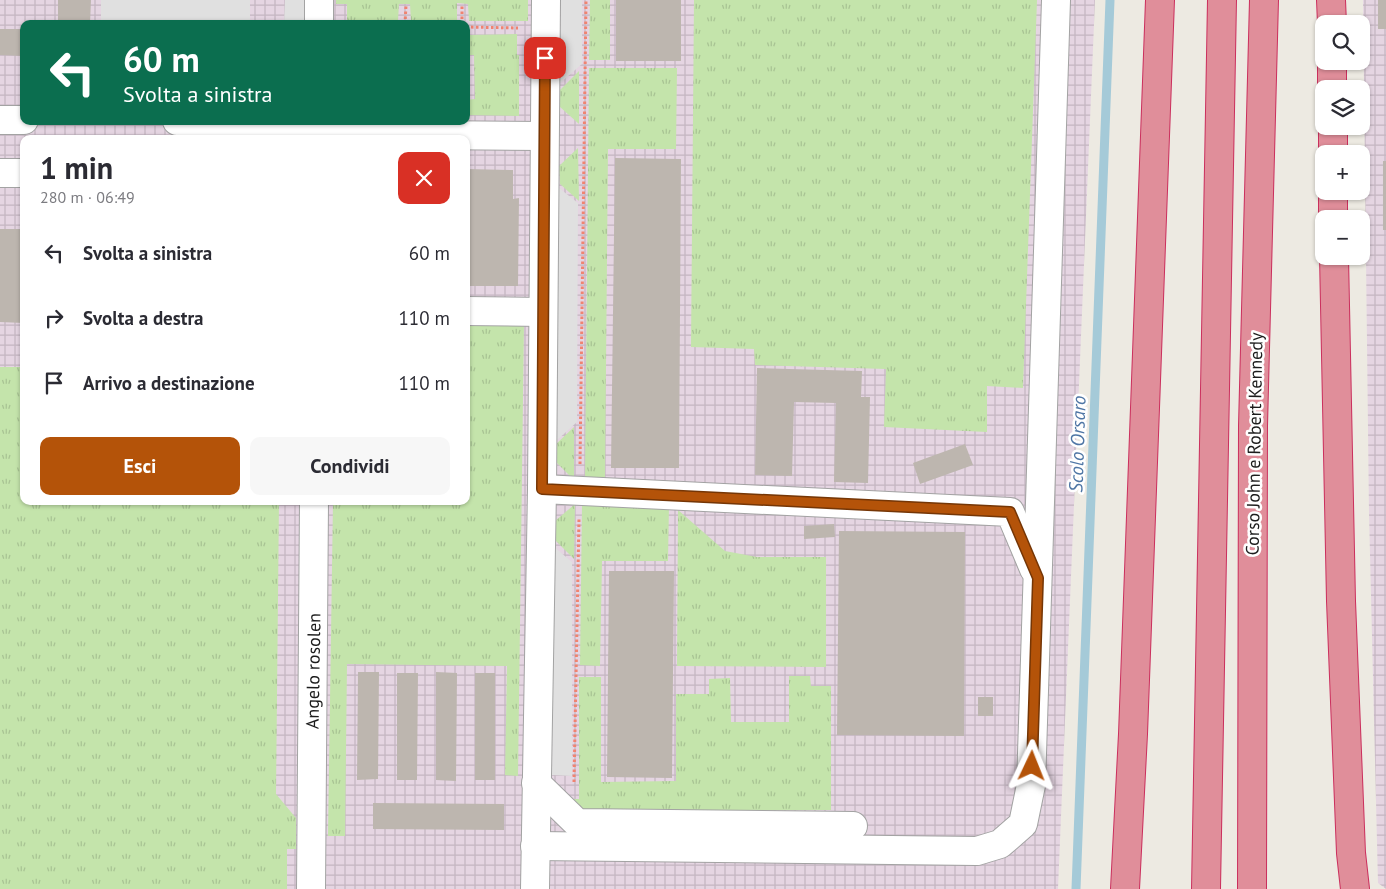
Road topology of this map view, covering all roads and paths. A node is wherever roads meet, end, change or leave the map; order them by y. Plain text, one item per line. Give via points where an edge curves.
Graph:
1 (319, 0) edge
2 (546, 0) edge
3 (586, 0) edge
4 (1056, 0) edge
5 (1160, 0) edge
6 (1222, 0) edge
7 (1264, 0) edge
8 (1331, 0) edge
9 (406, 5) dead end
10 (462, 5) dead end
11 (1332, 15) edge
12 (319, 20) edge
13 (405, 20) edge
14 (462, 20) edge
15 (470, 27) edge
16 (519, 28) dead end
17 (0, 120) edge
18 (20, 120) edge
19 (318, 131) edge
20 (544, 136) junction
21 (0, 173) edge
22 (20, 173) edge
23 (1334, 265) edge
24 (470, 311) edge
25 (542, 312) junction
26 (542, 489) junction
27 (580, 490) junction
28 (314, 505) edge
29 (1038, 578) junction
30 (536, 784) junction
31 (853, 826) dead end
32 (535, 846) junction
33 (311, 889) edge
34 (534, 889) edge
35 (1125, 889) edge
36 (1206, 889) edge
37 (1252, 889) edge
38 (1355, 889) edge

1 - 12 lane
2 - 20 lane
3 - 27 path
4 - 29 lane
5 - 35 highway
6 - 36 highway
7 - 37 highway, Corso John e Robert Kennedy via 1253,426
8 - 11 highway
9 - 13 path
10 - 14 path
15 - 16 path
17 - 18 lane
19 - 20 lane
20 - 25 lane
21 - 22 lane
23 - 38 highway via 1341,592
24 - 25 lane
25 - 26 lane
26 - 27 lane
26 - 30 lane
27 - 29 lane via 1010,512
27 - 30 path via 574,784
28 - 33 lane, Angelo rosolen
29 - 32 lane via 1031,785 1023,824 1000,844 977,851
30 - 31 lane via 577,823
30 - 32 lane
32 - 34 lane

